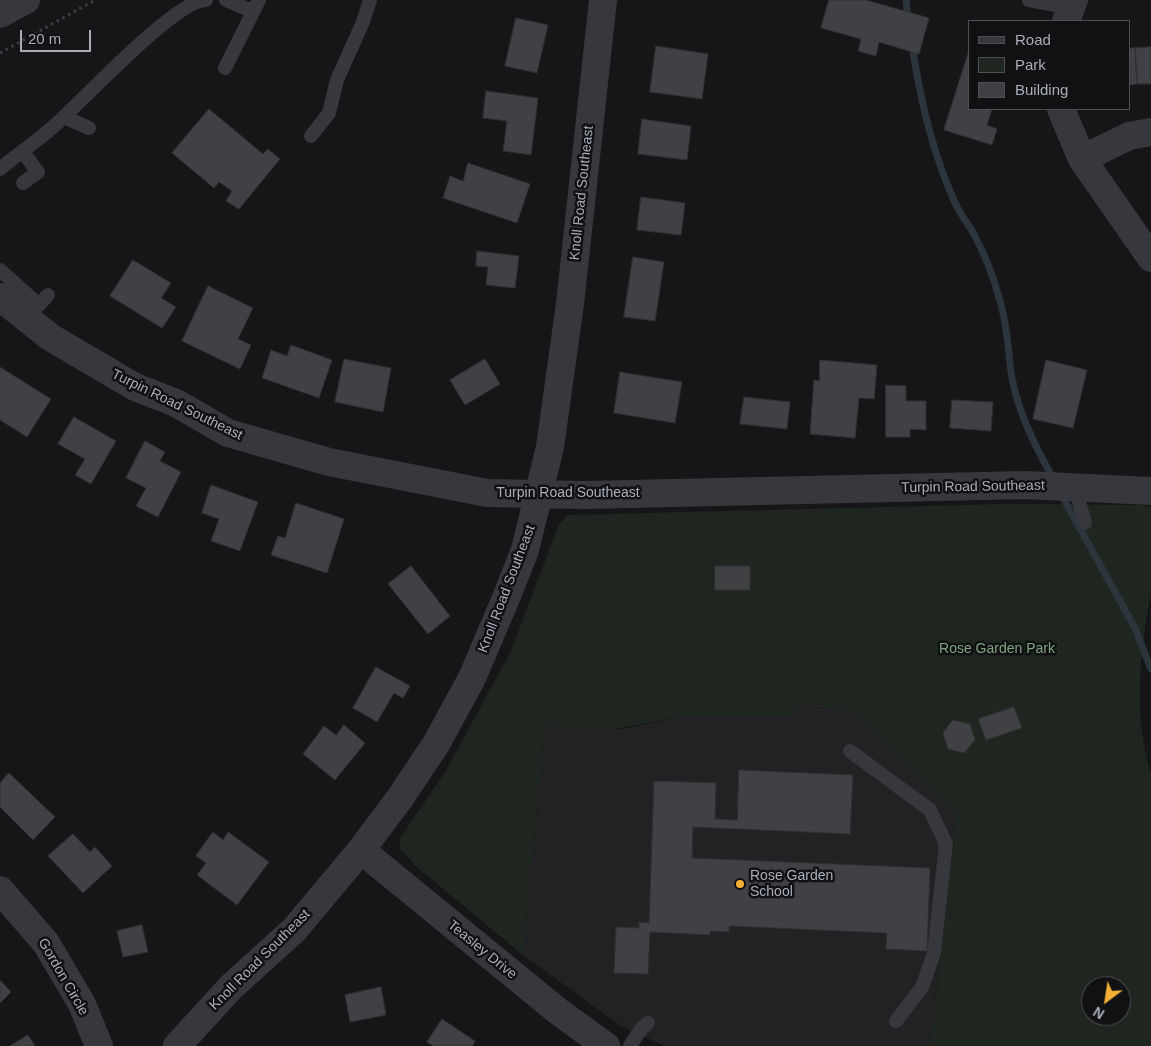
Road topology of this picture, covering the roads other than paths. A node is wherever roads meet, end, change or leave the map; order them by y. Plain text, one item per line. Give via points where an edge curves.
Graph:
1 (26, 0) edge
2 (206, 0) edge
3 (226, 0) edge
4 (370, 0) edge
5 (603, 0) edge
6 (1029, 0) edge
7 (256, 5) edge
8 (1070, 10) edge
9 (0, 14) edge
10 (225, 68) dead end
11 (1061, 110) edge
12 (64, 117) junction
13 (89, 128) dead end
14 (1151, 132) edge
15 (311, 136) dead end
16 (22, 151) junction
17 (1082, 158) junction
18 (0, 169) edge
19 (23, 183) dead end
20 (1151, 258) edge
21 (0, 270) edge
22 (48, 295) dead end
23 (0, 298) edge
24 (1075, 487) junction
25 (1151, 492) edge
26 (540, 496) junction
27 (1085, 523) dead end
28 (850, 751) dead end
29 (361, 850) junction
30 (0, 890) edge
31 (896, 1020) dead end
32 (648, 1023) dead end
33 (99, 1046) edge
34 (177, 1046) edge
35 (606, 1046) edge
36 (630, 1046) edge

1 - 9 street
2 - 12 lane via 182,11 134,49
3 - 7 lane
4 - 15 lane via 337,80 329,113
5 - 26 street, Knoll Road Southeast via 570,304
6 - 8 lane
7 - 10 lane
11 - 17 street
12 - 13 lane
12 - 16 lane
14 - 17 street via 1129,136
16 - 18 lane
16 - 19 lane via 38,172
17 - 20 street
21 - 22 lane via 40,305
23 - 26 street, Turpin Road Southeast via 50,336 135,387 176,403 228,433 330,462 487,493
24 - 25 street, Turpin Road Southeast
24 - 26 street, Turpin Road Southeast via 1025,484
24 - 27 lane
26 - 29 street, Knoll Road Southeast via 525,550 472,678 436,744
28 - 31 lane via 930,810 946,844 934,953 922,987
29 - 34 street, Knoll Road Southeast via 294,930 231,987
29 - 35 street, Teasley Drive
30 - 33 street, Gordon Circle via 46,942 82,1004
32 - 36 lane

